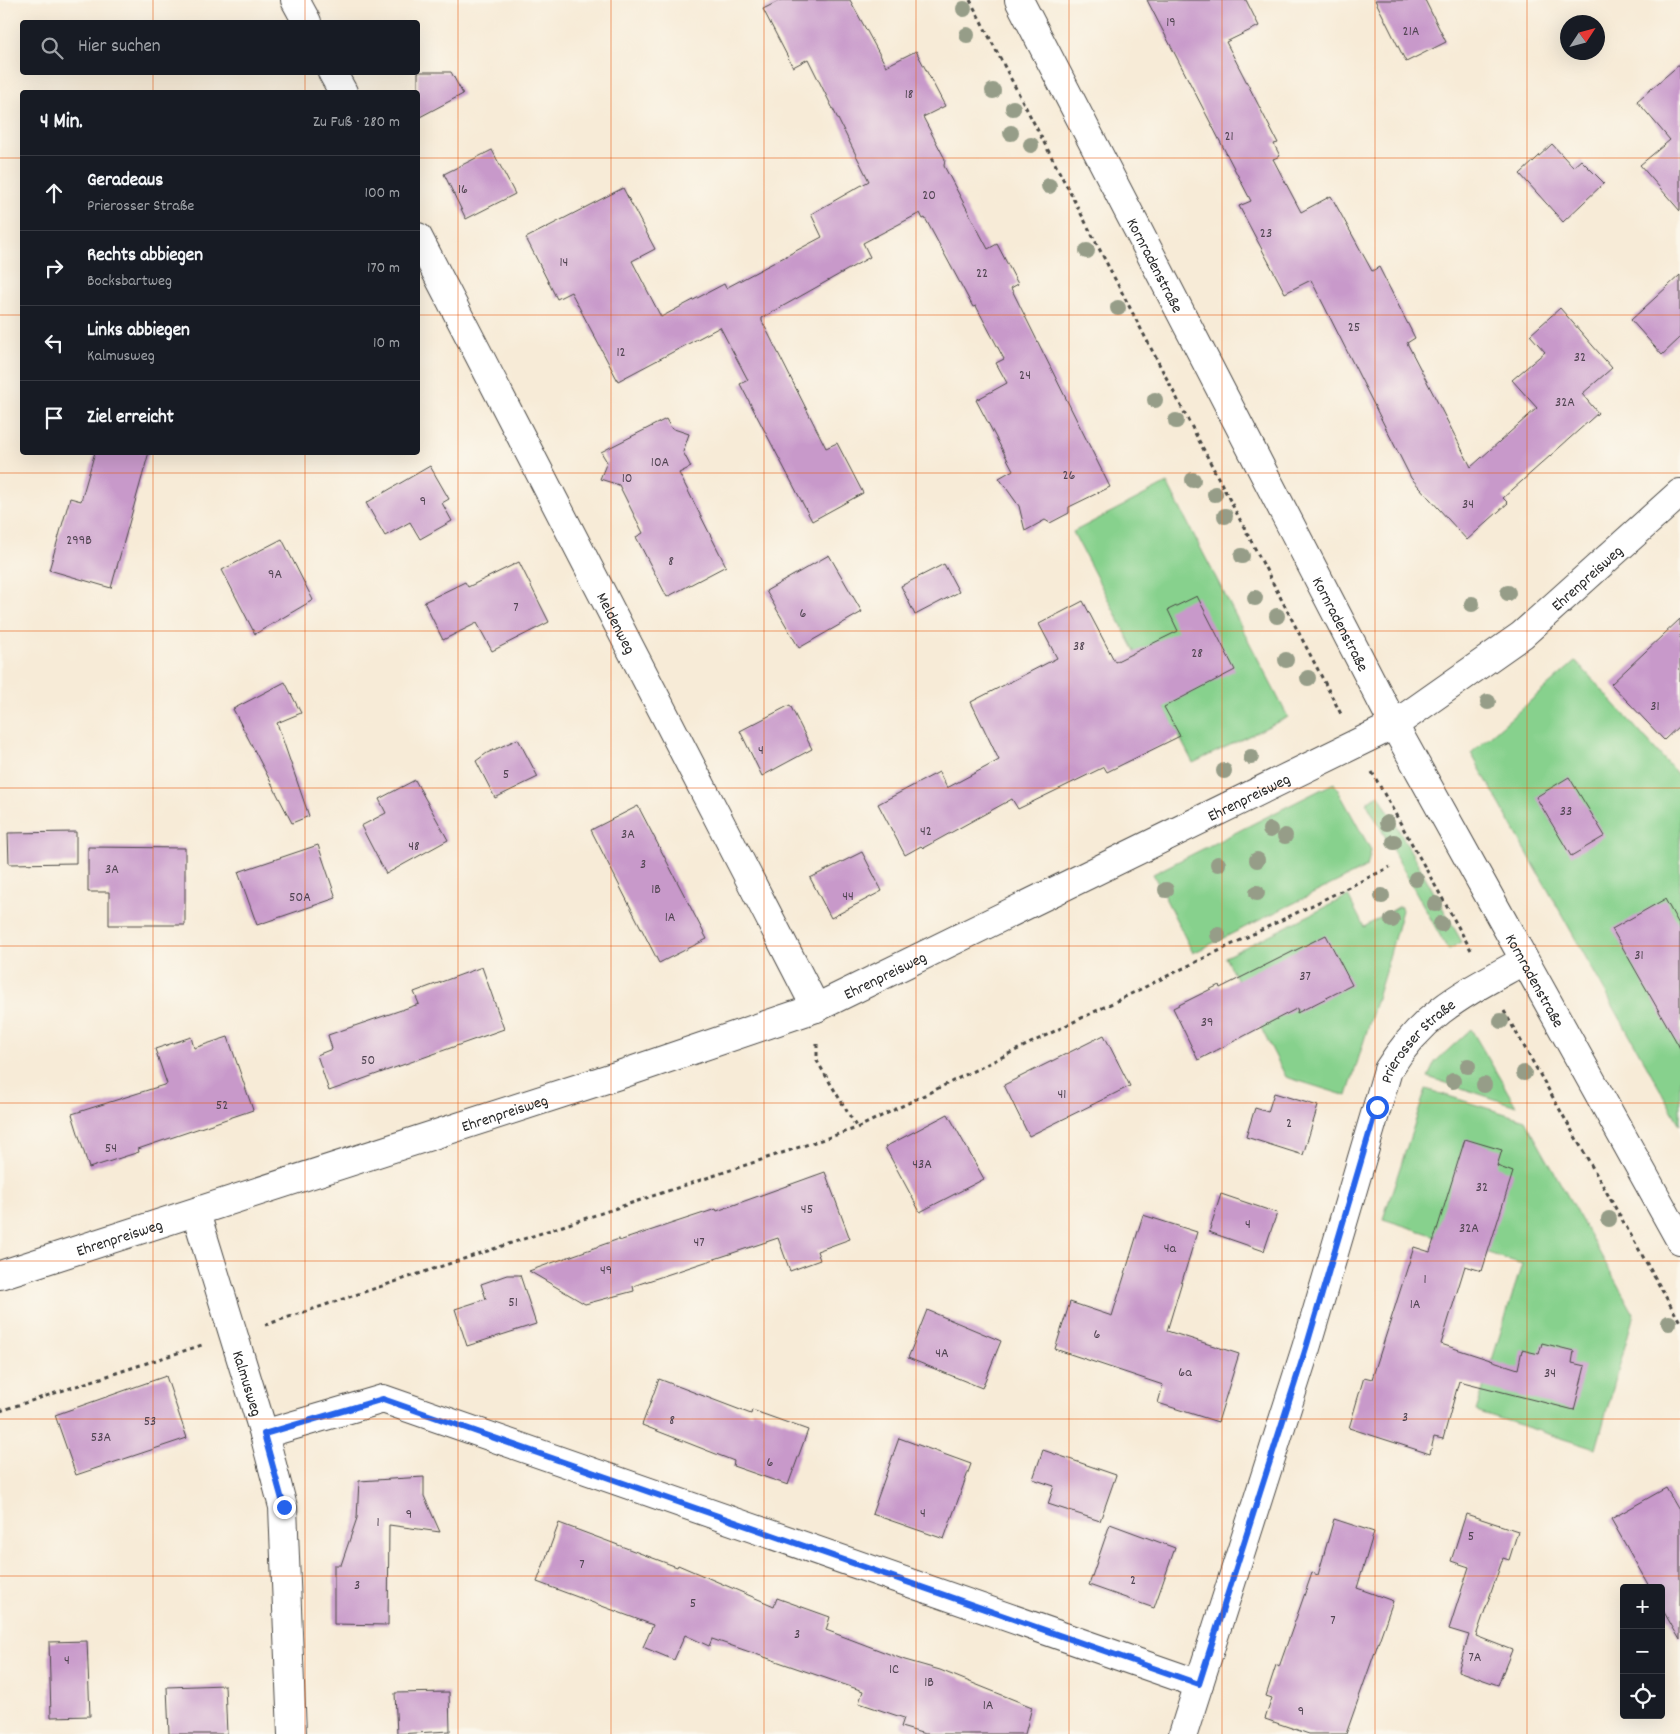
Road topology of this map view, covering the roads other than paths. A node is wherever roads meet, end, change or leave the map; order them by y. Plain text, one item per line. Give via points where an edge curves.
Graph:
1 (295, 0) edge
2 (1019, 0) edge
3 (305, 20) edge
4 (334, 75) edge
5 (342, 90) edge
6 (420, 241) edge
7 (1680, 493) edge
8 (1394, 725) junction
9 (1523, 961) junction
10 (816, 1008) junction
11 (196, 1213) junction
12 (1680, 1240) edge
13 (0, 1275) edge
14 (264, 1434) junction
15 (1199, 1684) junction
16 (292, 1734) edge
17 (1183, 1734) edge

1 - 3 street
2 - 8 street, Kornradenstraße
4 - 5 street
6 - 10 street, Meldenweg
7 - 8 street, Ehrenpreisweg via 1522,635
8 - 9 street, Kornradenstraße
8 - 10 street, Ehrenpreisweg
9 - 12 street, Kornradenstraße
9 - 15 street, Prierosser Straße via 1462,994 1432,1016 1405,1043 1388,1070 1306,1348
10 - 11 street, Ehrenpreisweg
11 - 13 street, Ehrenpreisweg
11 - 14 street, Kalmusweg
14 - 15 street via 383,1399
14 - 16 street, Kalmusweg via 284,1507
15 - 17 street, Prierosser Straße

